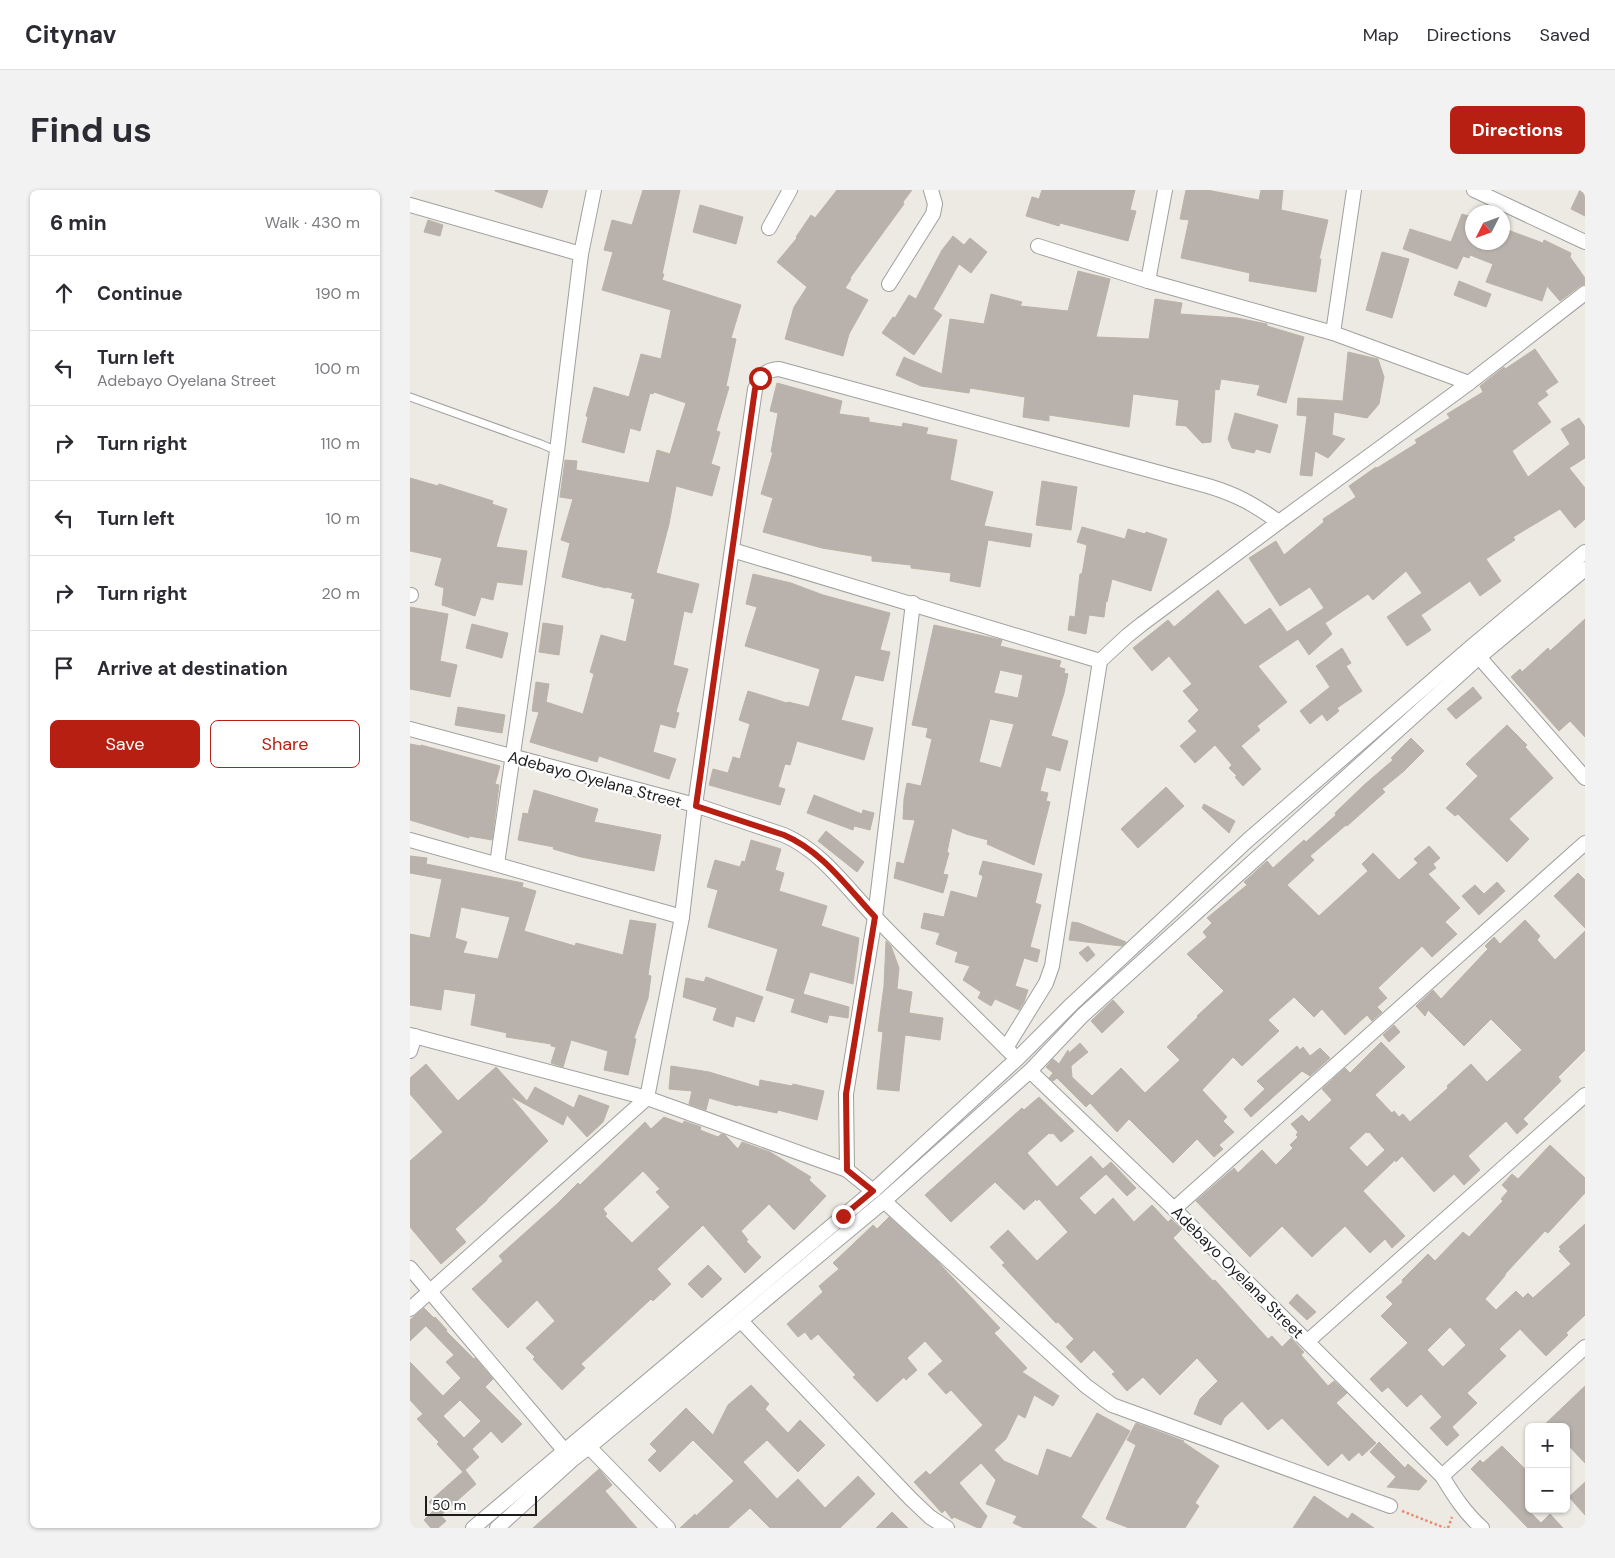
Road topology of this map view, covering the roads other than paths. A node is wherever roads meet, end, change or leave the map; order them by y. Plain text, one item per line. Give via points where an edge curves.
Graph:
1 (594, 190) edge
2 (790, 190) edge
3 (932, 190) edge
4 (1165, 190) edge
5 (1354, 190) edge
6 (1474, 190) edge
7 (410, 205) edge
8 (769, 228) dead end
9 (1585, 242) edge
10 (1038, 246) dead end
11 (581, 254) junction
12 (1148, 281) junction
13 (889, 284) dead end
14 (1585, 293) edge
15 (1333, 333) junction
16 (1469, 383) junction
17 (410, 397) edge
18 (557, 451) junction
19 (1279, 522) junction
20 (732, 550) junction
21 (1585, 552) edge
22 (1585, 568) edge
23 (913, 603) junction
24 (1479, 657) junction
25 (1100, 661) junction
26 (410, 729) edge
27 (512, 756) junction
28 (1585, 778) edge
29 (1309, 788) junction
30 (1320, 801) junction
31 (696, 806) junction
32 (410, 840) edge
33 (1585, 843) edge
34 (496, 864) junction
35 (682, 917) junction
36 (875, 917) junction
37 (412, 1035) edge
38 (1006, 1048) junction
39 (410, 1051) edge
40 (1017, 1059) junction
41 (1030, 1071) junction
42 (1585, 1094) edge
43 (647, 1098) junction
44 (847, 1170) junction
45 (873, 1191) junction
46 (884, 1201) junction
47 (1174, 1209) junction
48 (843, 1216) junction
49 (852, 1227) junction
50 (410, 1268) edge
51 (431, 1291) junction
52 (410, 1309) edge
53 (741, 1321) junction
54 (1308, 1341) junction
55 (1585, 1347) edge
56 (589, 1447) junction
57 (564, 1450) junction
58 (1442, 1476) junction
59 (1390, 1506) road end
60 (473, 1528) edge
61 (497, 1528) edge
62 (668, 1528) edge
63 (947, 1528) edge
64 (1482, 1528) edge

1 - 11 street
2 - 8 street
3 - 13 street via 935,204 932,214
4 - 12 street
5 - 15 street
6 - 9 street
7 - 11 street
10 - 12 street
11 - 18 street
12 - 15 street
14 - 16 street
15 - 16 street
16 - 19 street
17 - 18 lane
18 - 27 street
19 - 20 street via 1231,493 779,369 769,370 755,389
19 - 25 street via 1127,636
20 - 23 street
20 - 31 street
21 - 29 street
22 - 24 street
23 - 25 street
23 - 36 street
24 - 28 street
24 - 30 street
25 - 38 street via 1052,966 1046,983
26 - 27 street, Adebayo Oyelana Street
27 - 31 street, Adebayo Oyelana Street
27 - 34 street
29 - 30 street
29 - 40 street via 1248,840
30 - 41 street via 1082,1016
31 - 35 street
31 - 36 street, Adebayo Oyelana Street via 797,840 821,859
32 - 34 street
33 - 47 street
34 - 35 street
35 - 43 street
36 - 38 street, Adebayo Oyelana Street
36 - 44 street via 846,1094
37 - 39 street
37 - 43 street
38 - 40 street, Adebayo Oyelana Street
40 - 45 street
41 - 46 street
41 - 47 street, Adebayo Oyelana Street
42 - 54 street
43 - 44 street
43 - 51 street
44 - 45 street
45 - 48 street
46 - 49 street
46 - 59 street via 1086,1386 1112,1405
47 - 54 street, Adebayo Oyelana Street
48 - 49 street
48 - 57 street
49 - 53 street
50 - 51 street
51 - 52 street
51 - 57 street
53 - 56 street
53 - 63 street via 911,1499
54 - 58 street, Adebayo Oyelana Street
55 - 58 street
56 - 61 street
56 - 62 street
57 - 60 street
58 - 64 street, Adebayo Oyelana Street via 1457,1502

